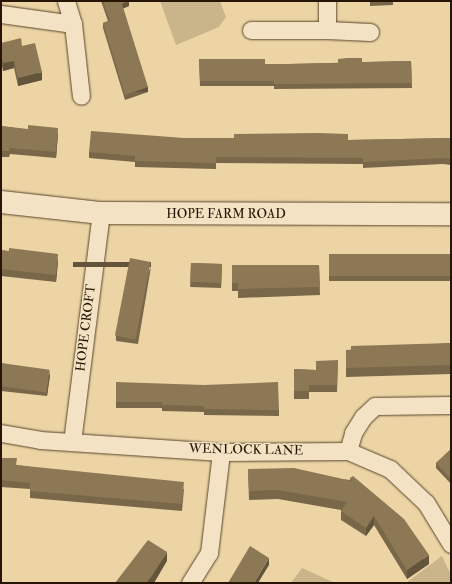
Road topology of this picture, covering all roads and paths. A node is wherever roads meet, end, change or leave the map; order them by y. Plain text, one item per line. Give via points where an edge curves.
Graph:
1 (66, 1) edge
2 (327, 1) edge
3 (1, 14) edge
4 (73, 24) junction
5 (251, 30) dead end
6 (327, 30) junction
7 (370, 32) dead end
8 (81, 96) dead end
9 (1, 202) edge
10 (101, 213) junction
11 (451, 214) edge
12 (451, 405) edge
13 (1, 433) edge
14 (72, 442) junction
15 (348, 451) junction
16 (221, 452) junction
17 (451, 544) edge
18 (190, 583) edge

1 - 4 street
2 - 6 street
3 - 4 street
4 - 8 street
5 - 6 street
6 - 7 street
9 - 10 street, HOPE FARM ROAD
10 - 11 street, HOPE FARM ROAD
10 - 14 street, HOPE CROFT
12 - 15 street via 376,406 363,417 353,433
13 - 14 street, WENLOCK LANE via 40,440
14 - 16 street, WENLOCK LANE
15 - 16 street, WENLOCK LANE
15 - 17 street, WENLOCK LANE via 390,469 426,504
16 - 18 street via 209,552

